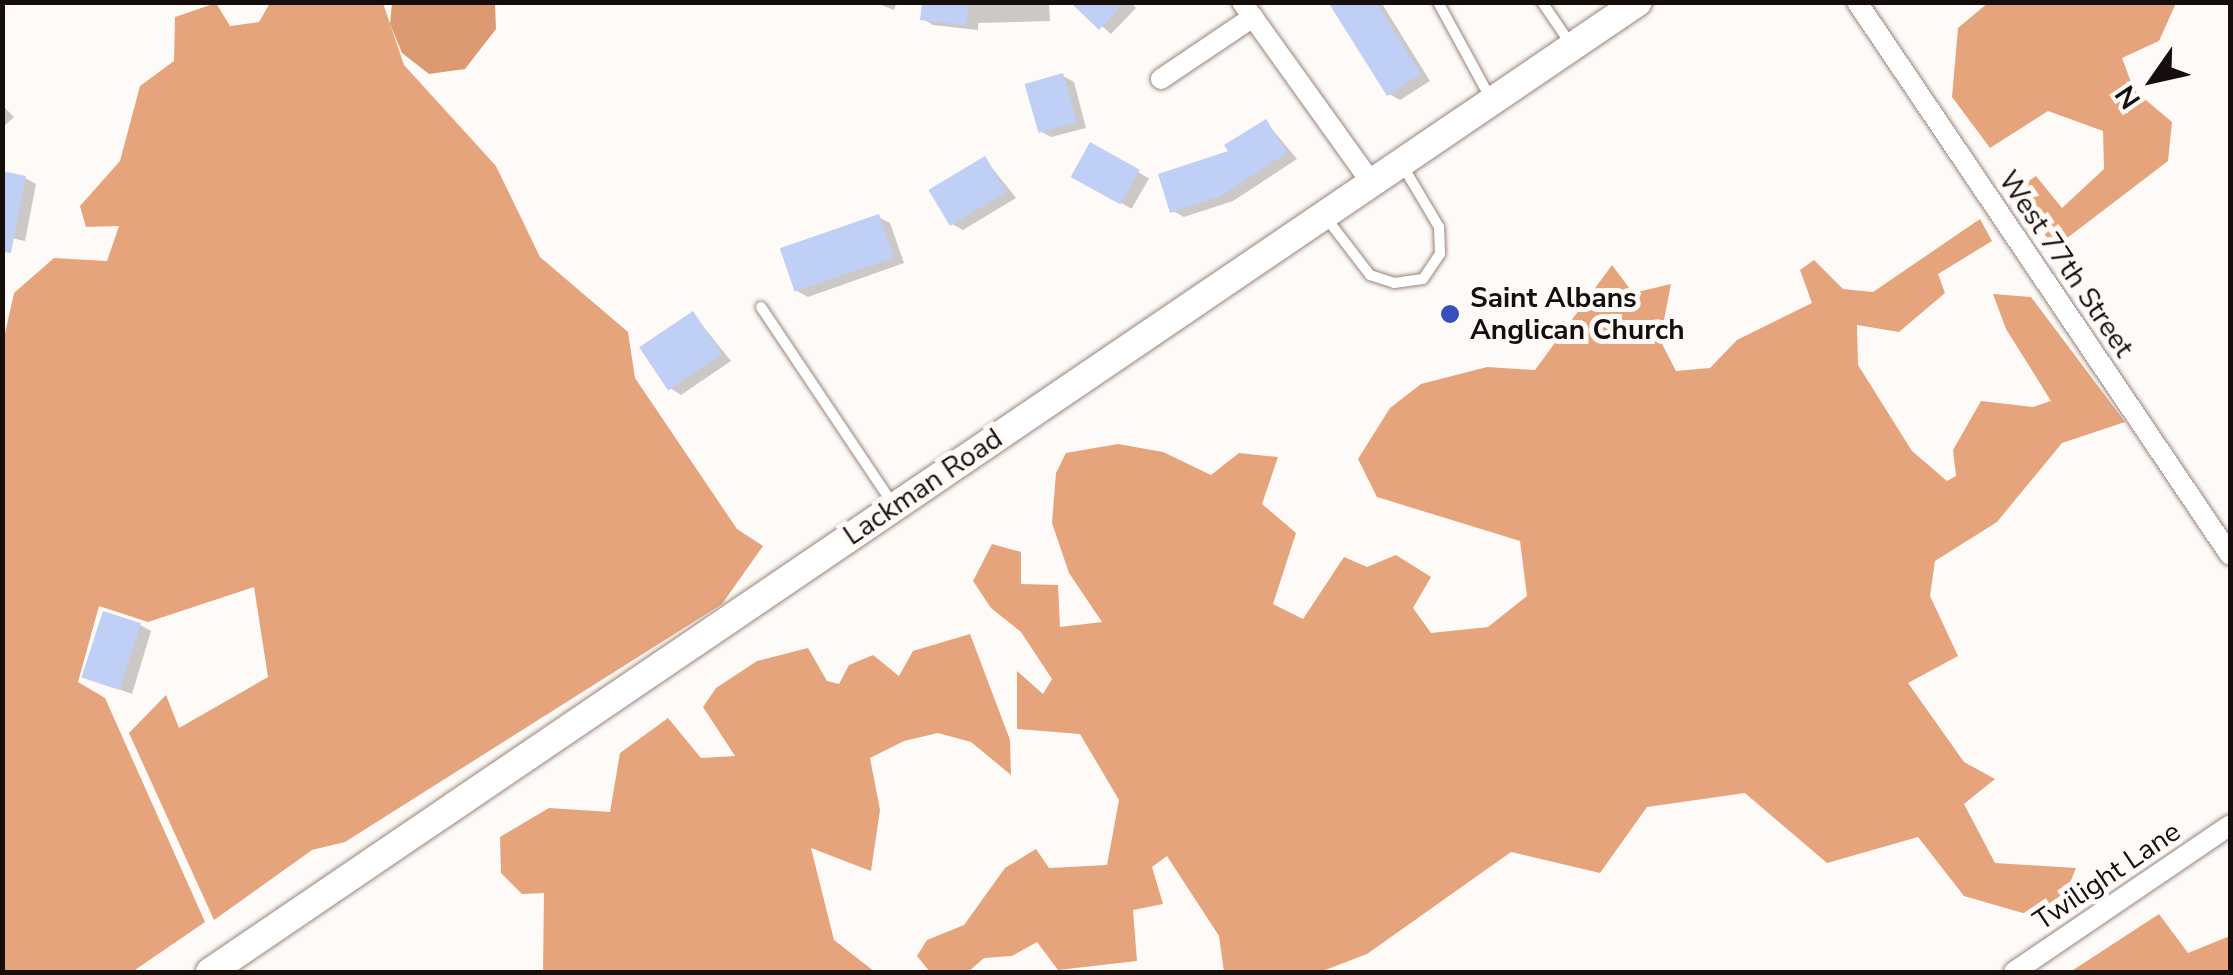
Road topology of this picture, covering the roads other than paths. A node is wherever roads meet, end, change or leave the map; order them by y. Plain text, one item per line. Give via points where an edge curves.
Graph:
1 (1438, 2) edge
2 (1542, 2) edge
3 (1638, 2) edge
4 (1857, 2) edge
5 (1248, 10) edge
6 (1573, 47) junction
7 (1161, 79) dead end
8 (1492, 102) junction
9 (1401, 162) junction
10 (1371, 182) junction
11 (1324, 215) junction
12 (761, 307) dead end
13 (895, 506) junction
14 (2230, 555) edge
15 (2230, 824) edge
16 (210, 972) edge
17 (2014, 972) edge

1 - 8 lane
2 - 6 lane
3 - 6 main road, Lackman Road
4 - 14 street, West 77th Street
5 - 7 street
5 - 10 street
6 - 8 main road, Lackman Road
8 - 9 main road, Lackman Road
9 - 10 main road, Lackman Road
9 - 11 lane via 1439,227 1440,254 1423,278 1394,283 1370,275
10 - 11 main road, Lackman Road
11 - 13 main road, Lackman Road
12 - 13 lane
13 - 16 main road, Lackman Road
15 - 17 street, Twilight Lane

